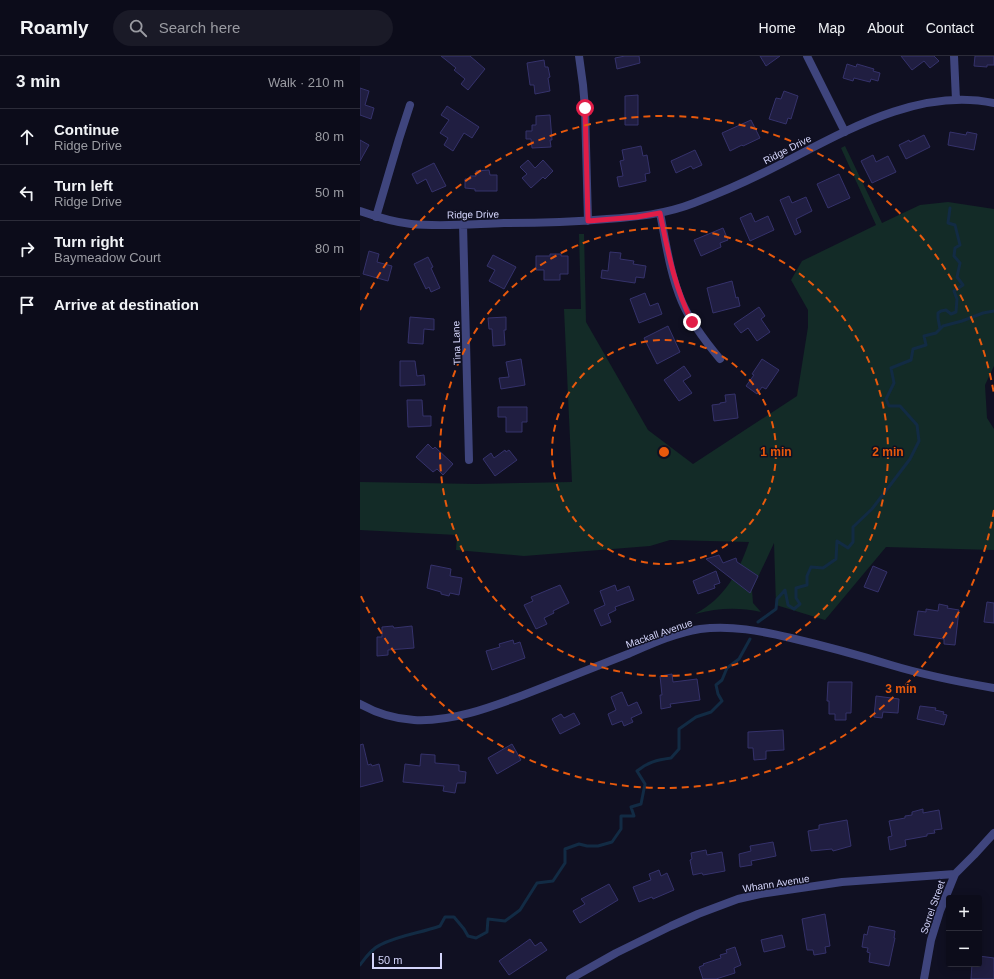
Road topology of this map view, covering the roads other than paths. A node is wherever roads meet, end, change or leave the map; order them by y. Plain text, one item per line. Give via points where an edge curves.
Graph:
1 (579, 56) edge
2 (807, 56) edge
3 (954, 56) edge
4 (956, 100) junction
5 (994, 103) edge
6 (410, 105) dead end
7 (845, 132) junction
8 (360, 211) edge
9 (660, 213) junction
10 (376, 217) junction
11 (588, 221) junction
12 (463, 224) junction
13 (720, 359) dead end
14 (469, 460) dead end
15 (994, 688) edge
16 (360, 704) edge
17 (994, 833) edge
18 (955, 874) junction
19 (570, 979) edge
20 (924, 979) edge

1 - 11 street via 585,108
2 - 7 street
3 - 4 street
4 - 5 street, Ridge Drive
4 - 7 street, Ridge Drive via 935,101 909,107
6 - 10 street
7 - 9 street, Ridge Drive via 719,192 689,205
8 - 10 street, Ridge Drive
9 - 11 street, Ridge Drive
9 - 13 street via 669,260 683,303 704,339
10 - 12 street, Ridge Drive via 412,224
11 - 12 street, Ridge Drive
12 - 14 street, Tina Lane
15 - 16 street, Mackall Avenue via 939,677 835,648 765,632 714,628 692,631 654,643 547,686 465,714 413,720 397,718
17 - 18 street, Sorrel Street
18 - 19 street, Whann Avenue via 842,882 738,899 671,926
18 - 20 street, Sorrel Street via 931,940

